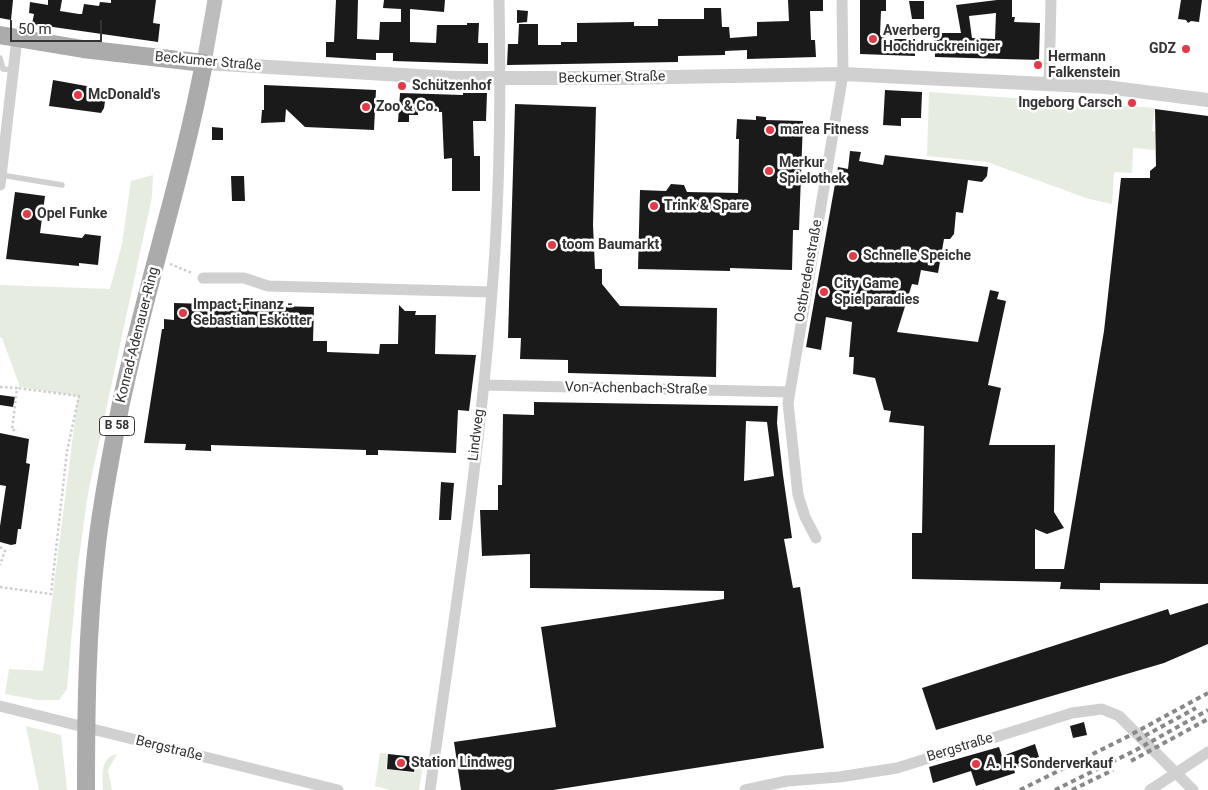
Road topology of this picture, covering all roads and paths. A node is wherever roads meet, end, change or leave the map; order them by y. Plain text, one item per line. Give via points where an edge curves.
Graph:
1 (215, 0) edge
2 (499, 0) edge
3 (842, 0) edge
4 (1051, 0) edge
5 (8, 37) edge
6 (0, 58) edge
7 (204, 63) junction
8 (14, 70) junction
9 (843, 74) junction
10 (501, 78) junction
11 (1049, 84) junction
12 (1208, 100) edge
13 (5, 108) edge
14 (1, 180) edge
15 (62, 185) dead end
16 (157, 260) junction
17 (203, 278) joint
18 (492, 292) junction
19 (484, 386) junction
20 (0, 387) edge
21 (17, 388) junction
22 (789, 392) junction
23 (18, 430) dead end
24 (816, 538) dead end
25 (0, 547) edge
26 (0, 565) edge
27 (0, 587) edge
28 (0, 706) edge
29 (86, 728) junction
30 (1208, 752) edge
31 (1175, 772) junction
32 (86, 790) edge
33 (338, 790) edge
34 (430, 790) edge
35 (746, 790) edge
36 (1150, 790) edge
37 (1193, 790) edge

1 - 7 main road
2 - 10 street, Lindweg
3 - 9 street, Ostbredenstraße
4 - 11 street
5 - 7 main road, Beckumer Straße
5 - 8 street, Beckumer Straße
6 - 8 lane via 3,69
7 - 10 street, Beckumer Straße via 403,77
7 - 16 main road, Konrad-Adenauer-Ring / B 58
8 - 13 street, Beckumer Straße
9 - 10 street, Beckumer Straße
9 - 11 street, Beckumer Straße
9 - 22 street, Ostbredenstraße
10 - 18 street, Lindweg
11 - 12 street, Beckumer Straße
13 - 14 street, Beckumer Straße
14 - 15 lane
16 - 17 path
16 - 29 main road, Konrad-Adenauer-Ring / B 58 via 121,406 103,502 92,595
17 - 18 street via 244,278 268,286
18 - 19 street, Lindweg
19 - 22 street, Von-Achenbach-Straße
19 - 34 street, Lindweg
20 - 21 path
21 - 23 path via 12,430
21 - 27 path via 79,396 67,451 51,594
22 - 24 street, Ostbredenstraße via 797,485 805,517
25 - 26 path via 5,551
28 - 29 street, Bergstraße
29 - 32 main road, Konrad-Adenauer-Ring / B 58
29 - 33 street, Bergstraße
30 - 31 street
31 - 35 street, Bergstraße via 1119,716 1102,709 1080,711 897,768 787,781
31 - 36 street
31 - 37 street, Bergstraße

